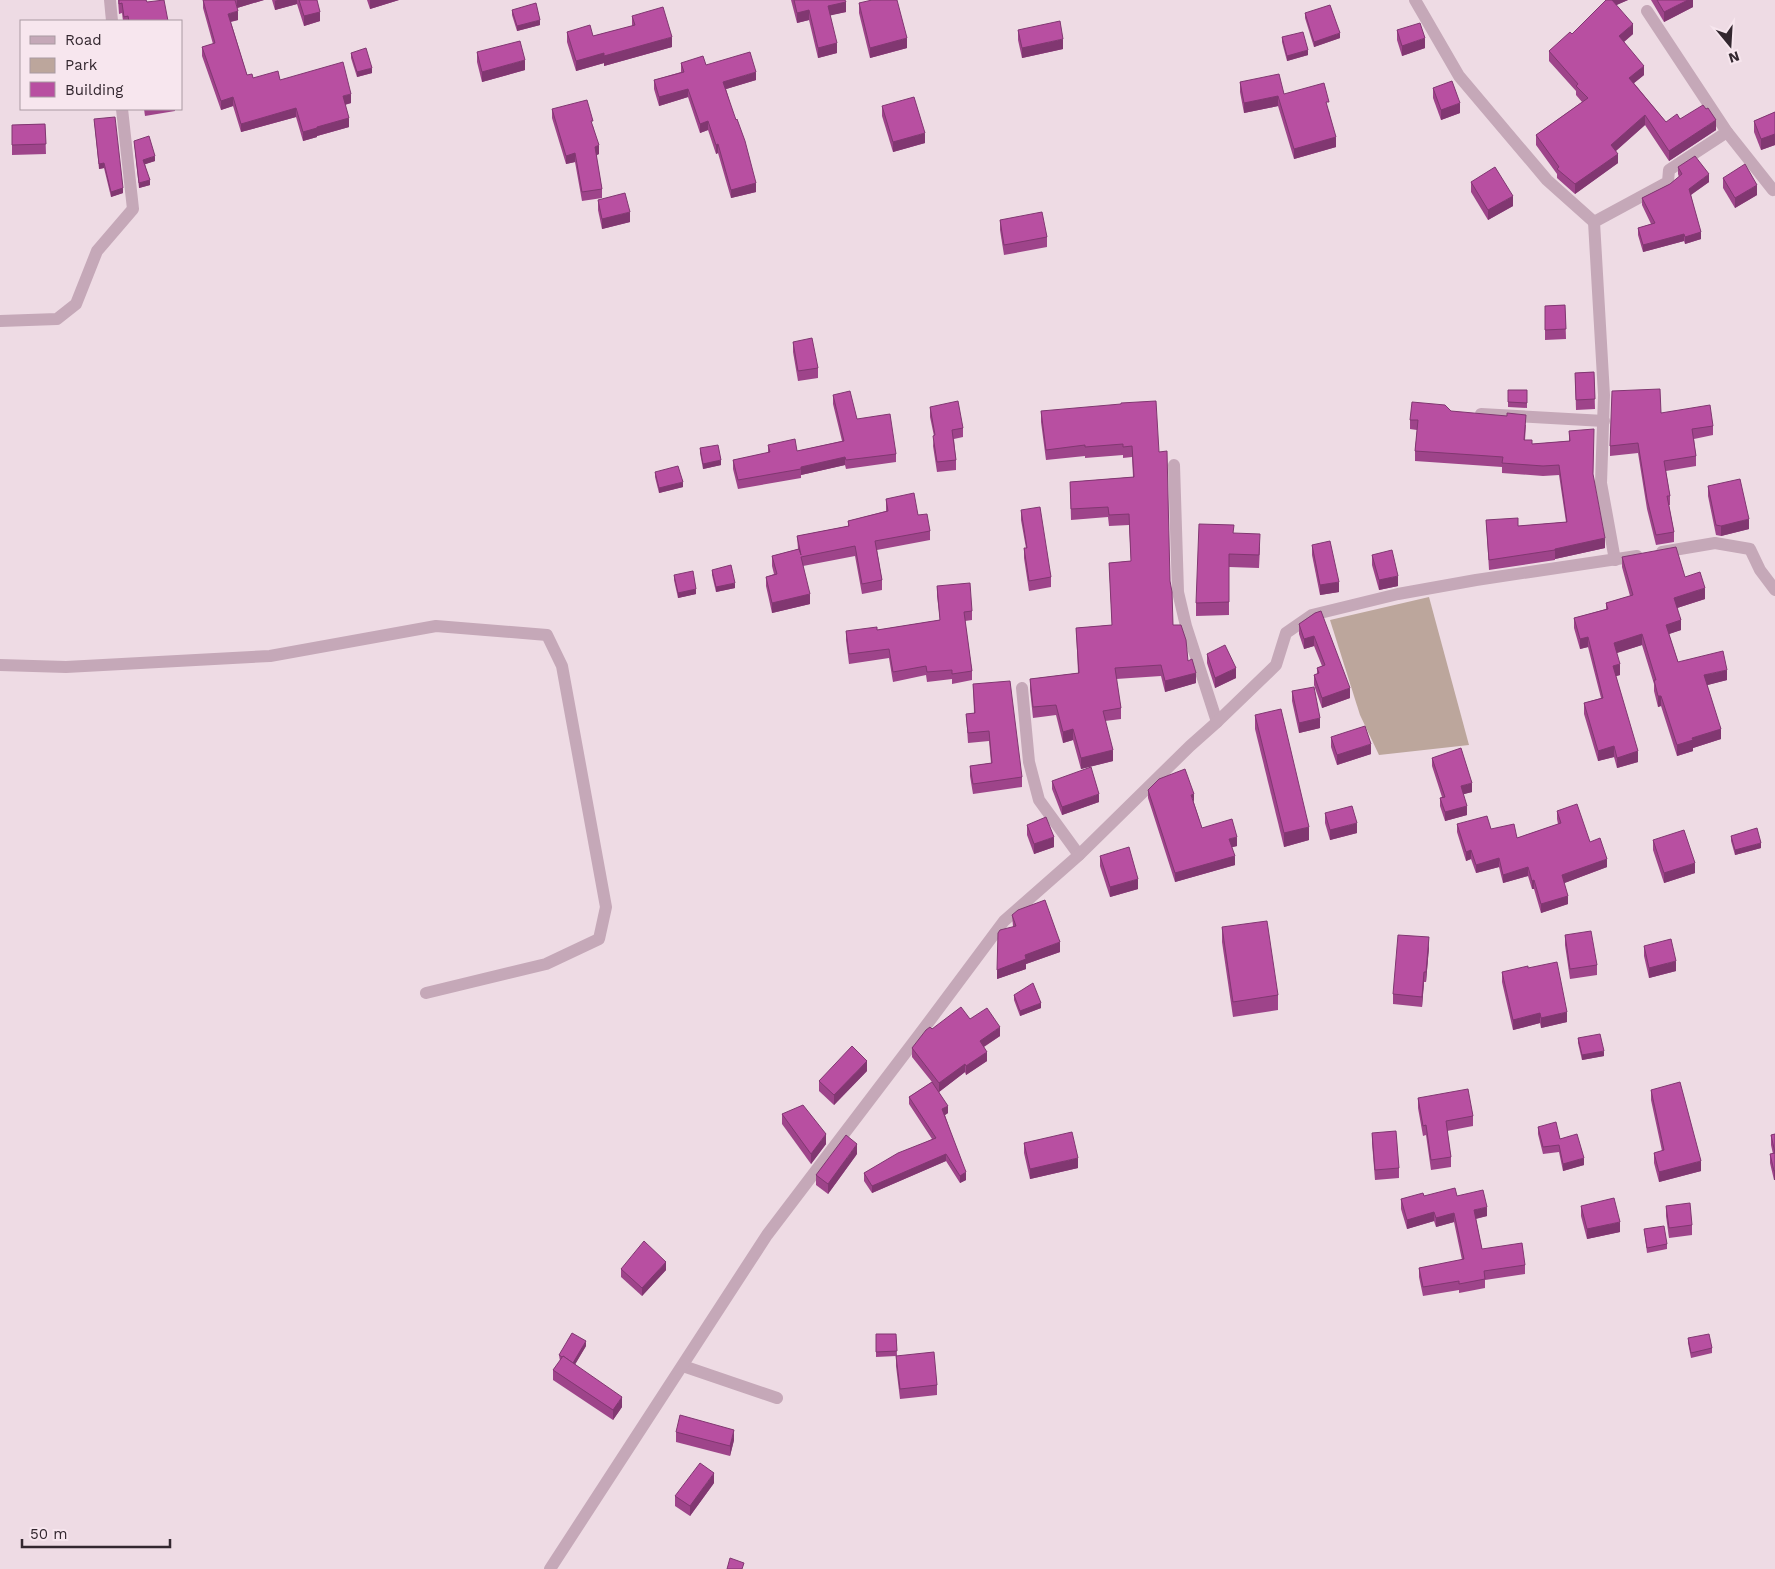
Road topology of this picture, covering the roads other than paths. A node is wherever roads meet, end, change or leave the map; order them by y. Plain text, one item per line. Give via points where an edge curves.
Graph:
1 (110, 0) edge
2 (1414, 0) edge
3 (1647, 10) dead end
4 (112, 20) edge
5 (122, 110) edge
6 (1727, 132) junction
7 (1775, 189) edge
8 (1594, 222) junction
9 (0, 321) edge
10 (1471, 414) edge
11 (1604, 421) junction
12 (1174, 465) dead end
13 (1615, 560) junction
14 (1775, 590) edge
15 (0, 665) edge
16 (1022, 688) dead end
17 (1217, 722) junction
18 (1079, 855) junction
19 (426, 993) dead end
20 (682, 1366) junction
21 (777, 1398) dead end
22 (550, 1569) edge

1 - 4 street
2 - 8 street via 1458,76 1546,180
3 - 6 street
5 - 9 street via 133,208 97,251 76,304 57,319
6 - 7 street
6 - 8 street via 1669,170 1668,182
8 - 11 street
10 - 11 street
11 - 13 street via 1601,483
12 - 17 street via 1178,592
13 - 14 street via 1715,543 1750,550
13 - 17 street via 1398,594 1312,615 1286,633 1276,665
15 - 19 street via 66,667 270,656 436,626 547,635 562,666 606,907 599,939 546,964
16 - 18 street via 1029,762 1039,800
17 - 18 street
18 - 20 street via 1004,921 767,1235
20 - 21 street
20 - 22 street

